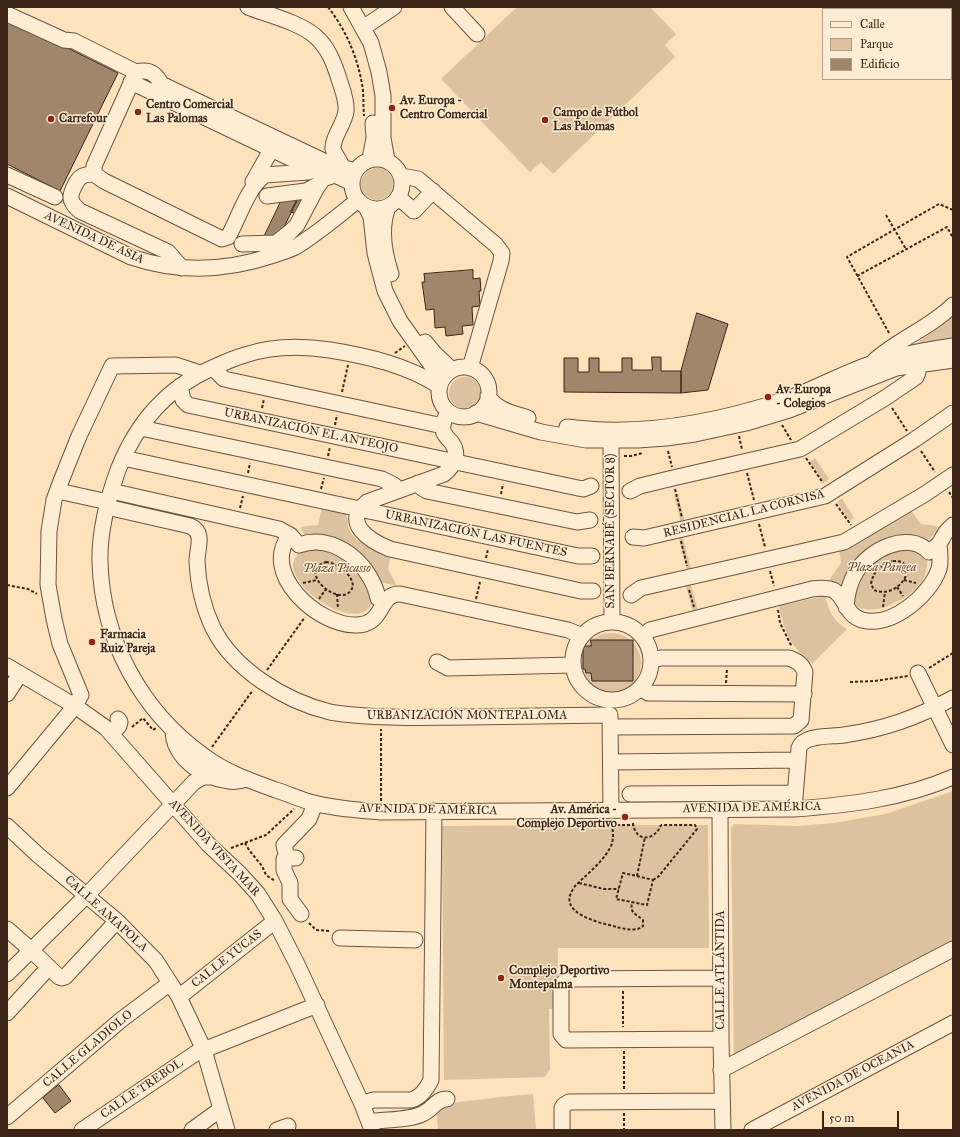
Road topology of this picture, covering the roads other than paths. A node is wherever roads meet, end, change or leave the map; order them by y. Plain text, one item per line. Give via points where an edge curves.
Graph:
1 (248, 7) edge
2 (340, 7) edge
3 (351, 7) edge
4 (394, 7) edge
5 (455, 8) edge
6 (7, 14) edge
7 (363, 28) junction
8 (477, 34) dead end
9 (134, 77) junction
10 (253, 134) junction
11 (271, 150) junction
12 (370, 159) junction
13 (386, 160) junction
14 (94, 174) junction
15 (346, 174) junction
16 (7, 175) edge
17 (318, 176) junction
18 (401, 176) junction
19 (252, 189) junction
20 (432, 191) junction
21 (7, 196) edge
22 (267, 196) dead end
23 (55, 197) dead end
24 (393, 202) junction
25 (362, 203) junction
26 (242, 244) dead end
27 (182, 268) junction
28 (953, 305) edge
29 (953, 346) edge
30 (423, 353) junction
31 (953, 360) edge
32 (870, 364) junction
33 (918, 364) junction
34 (470, 368) junction
35 (403, 369) junction
36 (206, 371) junction
37 (444, 379) junction
38 (180, 386) junction
39 (488, 396) junction
40 (449, 412) junction
41 (476, 413) junction
42 (953, 413) edge
43 (443, 426) junction
44 (141, 428) junction
45 (610, 441) junction
46 (123, 458) junction
47 (455, 462) junction
48 (953, 475) edge
49 (418, 483) junction
50 (591, 486) dead end
51 (398, 490) junction
52 (58, 491) junction
53 (630, 491) dead end
54 (109, 500) junction
55 (360, 509) junction
56 (590, 520) dead end
57 (953, 525) edge
58 (290, 535) junction
59 (633, 537) dead end
60 (939, 544) junction
61 (592, 556) dead end
62 (593, 590) dead end
63 (631, 595) dead end
64 (385, 601) junction
65 (846, 607) junction
66 (612, 621) junction
67 (582, 636) junction
68 (643, 636) junction
69 (652, 660) junction
70 (437, 662) dead end
71 (573, 665) junction
72 (13, 670) edge
73 (918, 673) road end
74 (641, 688) junction
75 (7, 694) edge
76 (591, 694) junction
77 (804, 694) junction
78 (628, 697) junction
79 (953, 698) edge
80 (75, 706) junction
81 (935, 708) junction
82 (118, 719) dead end
83 (610, 721) junction
84 (169, 726) junction
85 (111, 734) junction
86 (953, 745) edge
87 (798, 760) junction
88 (611, 762) junction
89 (193, 766) junction
90 (211, 777) junction
91 (953, 777) edge
92 (247, 779) junction
93 (194, 782) junction
94 (7, 788) edge
95 (795, 793) junction
96 (630, 794) dead end
97 (310, 802) junction
98 (173, 803) junction
99 (720, 809) junction
100 (794, 809) junction
101 (434, 811) junction
102 (611, 818) junction
103 (7, 826) edge
104 (87, 895) junction
105 (301, 914) road end
106 (117, 921) junction
107 (275, 921) junction
108 (433, 921) junction
109 (7, 929) edge
110 (340, 938) road end
111 (415, 940) junction
112 (953, 949) edge
113 (31, 950) junction
114 (433, 957) junction
115 (49, 967) junction
116 (7, 974) edge
117 (721, 978) junction
118 (170, 983) junction
119 (179, 997) junction
120 (317, 1005) junction
121 (7, 1013) edge
122 (953, 1023) edge
123 (721, 1039) junction
124 (204, 1050) junction
125 (721, 1070) junction
126 (447, 1099) dead end
127 (722, 1101) junction
128 (362, 1104) junction
129 (221, 1109) junction
130 (8, 1126) edge
131 (371, 1126) edge
132 (82, 1130) edge
133 (192, 1130) edge
134 (226, 1130) edge
135 (562, 1130) edge
136 (723, 1130) edge
137 (752, 1130) edge

1 - 15 street via 304,29 315,36 327,51 344,93 345,119 333,149
2 - 12 street via 361,44 368,69 372,91 374,138
3 - 7 street
4 - 7 street
5 - 8 street
6 - 9 street via 64,40 77,43
7 - 13 street via 371,43 379,72 383,96
9 - 10 street via 142,70 154,74 161,84 190,104
9 - 14 street via 94,166
10 - 11 street
10 - 15 street via 330,164
11 - 17 street
11 - 19 street via 253,181
12 - 13 street
12 - 15 street
13 - 18 street via 393,164
14 - 19 street via 222,239 228,237
14 - 27 street via 79,179 71,193 76,207 168,252
15 - 17 street via 323,173
15 - 25 street via 353,192
16 - 23 street
17 - 19 street via 302,172 265,175
17 - 22 street via 314,188
17 - 26 street via 297,225 276,243
18 - 20 street via 418,179
18 - 24 street via 401,194
20 - 24 street via 414,211
20 - 34 street via 496,245 502,253
21 - 27 street, AVENIDA DE ASIA via 131,257 149,263
24 - 25 street via 381,209 373,209
24 - 37 street via 383,222 388,266 405,310 435,354
25 - 27 street, AVENIDA DE ASIA via 296,247 259,260 223,267
25 - 30 street via 371,217 375,253 385,291 400,321
28 - 32 street
29 - 32 street
30 - 35 street via 417,367
30 - 37 street
31 - 33 street
32 - 39 street via 785,399 747,411 694,424 634,430 561,427 501,409
33 - 45 street via 896,368 789,410 746,423 666,438
33 - 53 street via 916,377 800,449 640,486
34 - 37 street via 457,368
34 - 39 street via 486,381
35 - 36 street, AVENIDA DE AMÉRICA via 351,354 304,348 247,354
35 - 37 street, AVENIDA DE AMÉRICA via 427,378
36 - 38 street, AVENIDA DE AMÉRICA
36 - 43 street via 224,379
36 - 52 street via 176,365 112,366 79,436
37 - 40 street via 439,394 440,400
38 - 44 street, AVENIDA DE AMÉRICA via 157,406
38 - 47 street, URBANIZACIÓN EL ANTEOJO via 183,400 188,405
39 - 41 street via 482,409
40 - 41 street via 462,417
40 - 43 street
41 - 45 street via 564,437
42 - 59 street, RESIDENCIAL LA CORNISA via 825,496 644,538
43 - 47 street via 445,434 455,448
44 - 46 street, AVENIDA DE AMÉRICA
44 - 51 street via 382,479
45 - 66 street, SAN BERNABÉ (SECTOR 8)
46 - 54 street, AVENIDA DE AMÉRICA
46 - 55 street
47 - 49 street via 444,474
47 - 50 street via 583,489
48 - 63 street via 844,542 641,588
49 - 51 street
49 - 56 street via 428,491 577,522
51 - 55 street via 367,502
52 - 54 street
52 - 80 street via 49,531 48,585 60,644 81,695
54 - 58 street via 279,530
54 - 83 street, URBANIZACIÓN MONTEPALOMA via 190,526 197,531 198,578 208,616 221,642 246,669 290,697 324,710 381,718
54 - 84 street, AVENIDA DE AMÉRICA via 99,561 108,618 127,669
55 - 61 street, URBANIZACIÓN LAS FUENTES via 578,556
55 - 62 street via 357,524 360,529 371,540 390,549 581,591
57 - 60 street
58 - 64 street via 299,545 315,541 327,543 351,555 369,574 378,598
58 - 64 street via 282,548 282,568 295,592 312,608 333,620 357,625 375,619
60 - 65 street via 928,552 918,544 904,542 891,545 874,554 861,564 850,583
60 - 65 street via 941,555 934,580 914,603 889,617 873,622 856,618
64 - 67 street via 391,595 400,594 568,630
65 - 68 street via 835,591 812,589 650,630
66 - 67 street, SAN BERNABÉ (SECTOR 8) via 596,625
66 - 68 street, SAN BERNABÉ (SECTOR 8) via 627,624
67 - 71 street, SAN BERNABÉ (SECTOR 8) via 575,646
68 - 69 street
69 - 74 street via 649,676
69 - 77 street, URBANIZACIÓN MONTEPALOMA via 789,658 803,667
70 - 71 street via 448,668
71 - 76 street, SAN BERNABÉ (SECTOR 8) via 580,683
72 - 75 street
72 - 80 street, AVENIDA VISTA MAR
73 - 81 street
74 - 77 street via 648,693
74 - 78 street
76 - 78 street via 598,698 613,700
76 - 83 street, SAN BERNABÉ (SECTOR 8) via 600,702
77 - 83 street, URBANIZACIÓN MONTEPALOMA via 801,720 794,726
78 - 83 street via 615,707
79 - 81 street
80 - 85 street, AVENIDA VISTA MAR
80 - 94 street
81 - 86 street
81 - 87 street via 881,729 806,739 800,744
82 - 85 street via 120,725
83 - 88 street
84 - 89 street via 180,754
84 - 92 street, AVENIDA DE AMÉRICA via 205,757
85 - 98 street, AVENIDA VISTA MAR
87 - 88 street
87 - 95 street
88 - 102 street
89 - 90 street
89 - 93 street via 196,772
90 - 92 street via 228,781
90 - 93 street via 203,777
91 - 100 street, AVENIDA DE AMÉRICA via 938,784 876,800
92 - 97 street, AVENIDA DE AMÉRICA
93 - 98 street
95 - 96 street
95 - 100 street
97 - 101 street, AVENIDA DE AMÉRICA via 381,812
97 - 105 street via 309,819 286,842 284,848 291,857 284,859 284,870 290,883 290,899
98 - 104 street
98 - 107 street, AVENIDA VISTA MAR via 208,844 258,894
99 - 100 street, AVENIDA DE AMÉRICA
99 - 102 street, AVENIDA DE AMÉRICA via 662,810 632,818
99 - 117 street, CALLE ATLÁNTIDA
101 - 102 street, AVENIDA DE AMÉRICA via 594,810
101 - 108 street
103 - 104 street, CALLE AMAPOLA
104 - 106 street, CALLE AMAPOLA
104 - 113 street
106 - 115 street via 65,977 60,978
106 - 118 street, CALLE AMAPOLA via 156,961
107 - 119 street, CALLE YUCAS
107 - 120 street, AVENIDA VISTA MAR
108 - 111 street
108 - 114 street
109 - 113 street
110 - 111 street
111 - 114 street
112 - 125 street
113 - 115 street
113 - 116 street
114 - 128 street via 431,1080 416,1099 373,1100
115 - 121 street
117 - 123 street, CALLE ATLÁNTIDA
117 - 123 street via 570,979 564,982 561,989 561,1034 568,1041
118 - 119 street, CALLE AMAPOLA
118 - 130 street, CALLE GLADIOLO via 122,1020
119 - 124 street, CALLE AMAPOLA
120 - 124 street, CALLE TREBOL
120 - 128 street, AVENIDA VISTA MAR
122 - 137 street, AVENIDA DE OCEANIA
123 - 125 street, CALLE ATLÁNTIDA
124 - 129 street, CALLE AMAPOLA
124 - 132 street, CALLE TREBOL via 196,1052
125 - 127 street, CALLE ATLÁNTIDA
126 - 131 street via 438,1101 427,1112 415,1117
127 - 135 street via 566,1103 562,1112
127 - 136 street, CALLE ATLÁNTIDA
128 - 131 street, AVENIDA VISTA MAR
129 - 133 street
129 - 134 street, CALLE AMAPOLA

